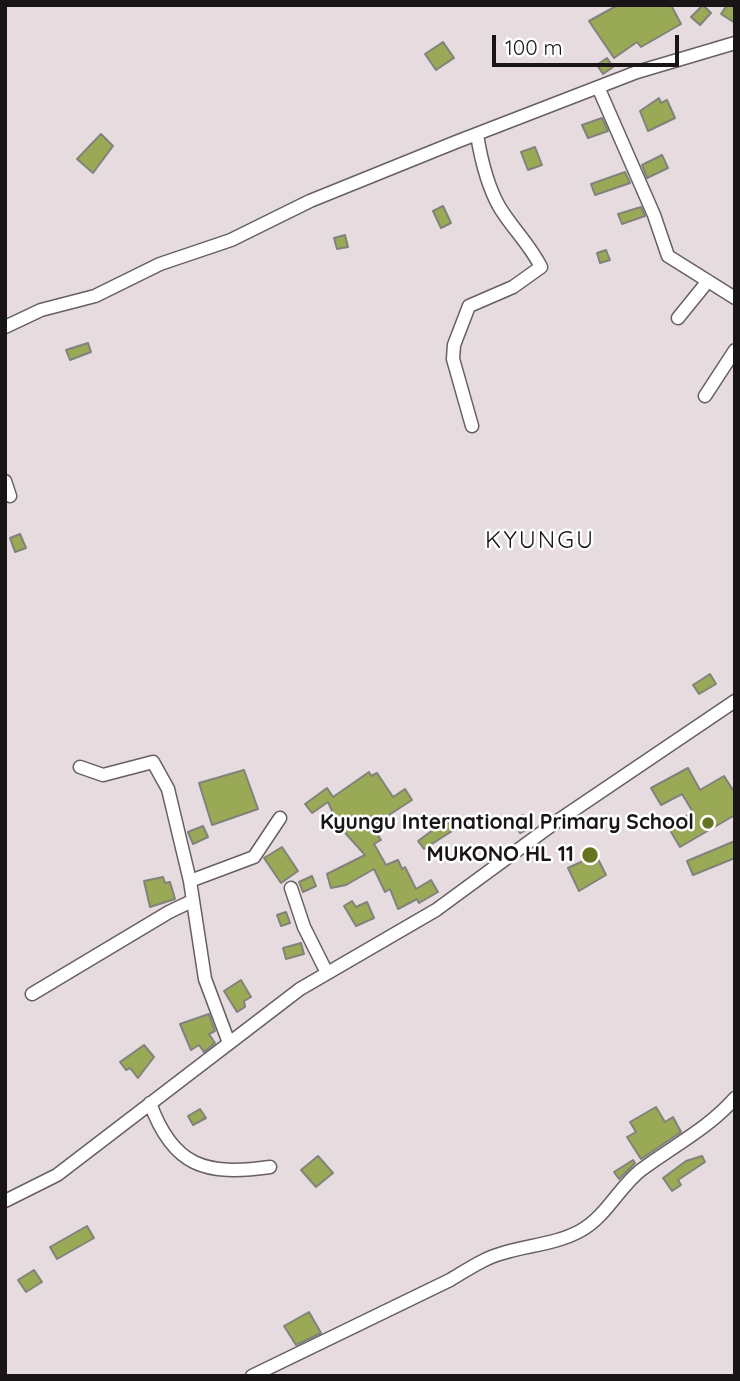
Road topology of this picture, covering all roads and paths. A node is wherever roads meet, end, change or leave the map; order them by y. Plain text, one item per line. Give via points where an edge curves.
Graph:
1 (735, 43) edge
2 (598, 87) junction
3 (477, 135) junction
4 (708, 281) junction
5 (735, 298) edge
6 (678, 318) dead end
7 (5, 327) edge
8 (735, 350) edge
9 (705, 396) dead end
10 (472, 426) dead end
11 (5, 481) edge
12 (10, 496) dead end
13 (735, 701) edge
14 (80, 767) dead end
15 (280, 818) dead end
16 (190, 881) junction
17 (291, 888) dead end
18 (192, 901) junction
19 (327, 973) junction
20 (32, 994) dead end
21 (229, 1043) junction
22 (735, 1098) edge
23 (150, 1103) junction
24 (270, 1167) dead end
25 (5, 1201) edge
26 (251, 1376) edge

1 - 2 street
2 - 3 street
2 - 4 street via 668,256
3 - 7 street via 310,201 231,240 160,264 96,296 40,310
3 - 10 street via 482,165 500,207 541,267 513,287 469,306 453,359
4 - 5 street
4 - 6 street
8 - 9 street
11 - 12 street
13 - 19 street via 556,821 436,910
14 - 16 street via 103,775 153,762 168,789
15 - 16 street via 254,857
16 - 18 street
17 - 19 street
18 - 20 street
18 - 21 street via 210,999
19 - 21 street
21 - 23 street
22 - 26 street via 695,1134 639,1171 582,1230 477,1264
23 - 24 street via 176,1152 201,1168
23 - 25 street via 57,1175

